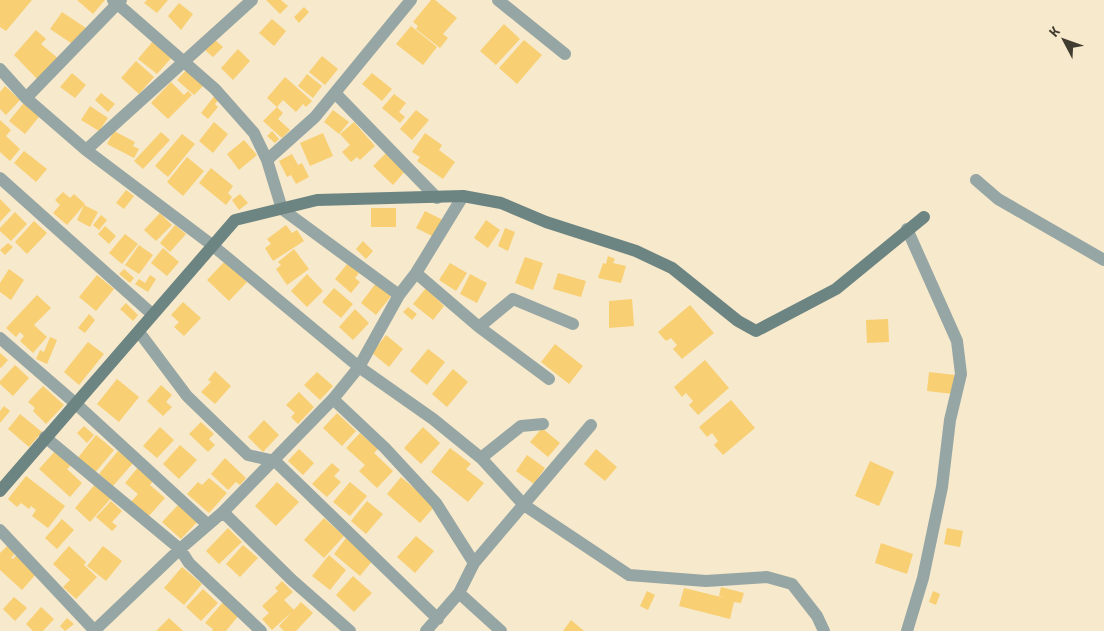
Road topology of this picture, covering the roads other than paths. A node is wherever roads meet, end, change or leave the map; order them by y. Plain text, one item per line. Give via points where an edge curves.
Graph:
1 (252, 0) edge
2 (411, 0) edge
3 (498, 0) edge
4 (117, 1) edge
5 (565, 54) dead end
6 (183, 63) junction
7 (0, 69) edge
8 (335, 93) junction
9 (26, 98) junction
10 (86, 150) junction
11 (267, 160) junction
12 (0, 178) edge
13 (976, 180) dead end
14 (463, 196) junction
15 (437, 198) junction
16 (282, 209) junction
17 (924, 217) dead end
18 (907, 229) junction
19 (212, 245) junction
20 (1104, 260) edge
21 (416, 273) junction
22 (399, 295) junction
23 (152, 314) junction
24 (574, 324) dead end
25 (479, 327) junction
26 (139, 332) junction
27 (0, 338) edge
28 (359, 367) junction
29 (549, 379) dead end
30 (333, 399) junction
31 (75, 402) junction
32 (543, 424) dead end
33 (591, 425) dead end
34 (45, 437) junction
35 (481, 458) junction
36 (275, 461) junction
37 (0, 491) edge
38 (524, 505) junction
39 (222, 512) junction
40 (207, 524) junction
41 (0, 530) edge
42 (180, 549) junction
43 (474, 563) junction
44 (459, 593) junction
45 (438, 619) junction
46 (95, 631) edge
47 (260, 631) edge
48 (350, 631) edge
49 (426, 631) edge
50 (501, 631) edge
51 (824, 631) edge
52 (907, 631) edge

1 - 6 street
2 - 8 street
3 - 5 street
4 - 6 street
4 - 9 street
6 - 10 street
6 - 11 street via 216,89 254,133
7 - 9 street
8 - 11 street via 315,117
8 - 15 street
9 - 10 street
10 - 19 street
11 - 16 street
12 - 23 street
13 - 20 street via 998,199
14 - 15 street
14 - 18 street via 502,203 546,222 636,251 672,268 738,322 756,331 836,289
14 - 21 street
15 - 16 street via 317,200
16 - 19 street via 235,220
16 - 22 street
17 - 18 street
18 - 52 street via 957,341 961,374 923,578
19 - 23 street
19 - 28 street
21 - 22 street
21 - 25 street
22 - 28 street
23 - 26 street
24 - 25 street via 513,299
25 - 29 street
26 - 31 street
26 - 36 street via 187,396 248,454
27 - 31 street
28 - 30 street
28 - 35 street via 433,419
30 - 36 street
30 - 43 street via 436,503
31 - 34 street
31 - 40 street
32 - 35 street via 521,426
33 - 38 street
34 - 37 street
34 - 42 street
35 - 38 street
36 - 39 street
36 - 45 street
38 - 43 street
38 - 51 street via 629,575 706,581 767,577 792,584 817,616
39 - 40 street
39 - 48 street
40 - 42 street
41 - 46 street
42 - 46 street
42 - 47 street via 190,563
43 - 44 street
44 - 45 street
44 - 50 street
45 - 49 street

